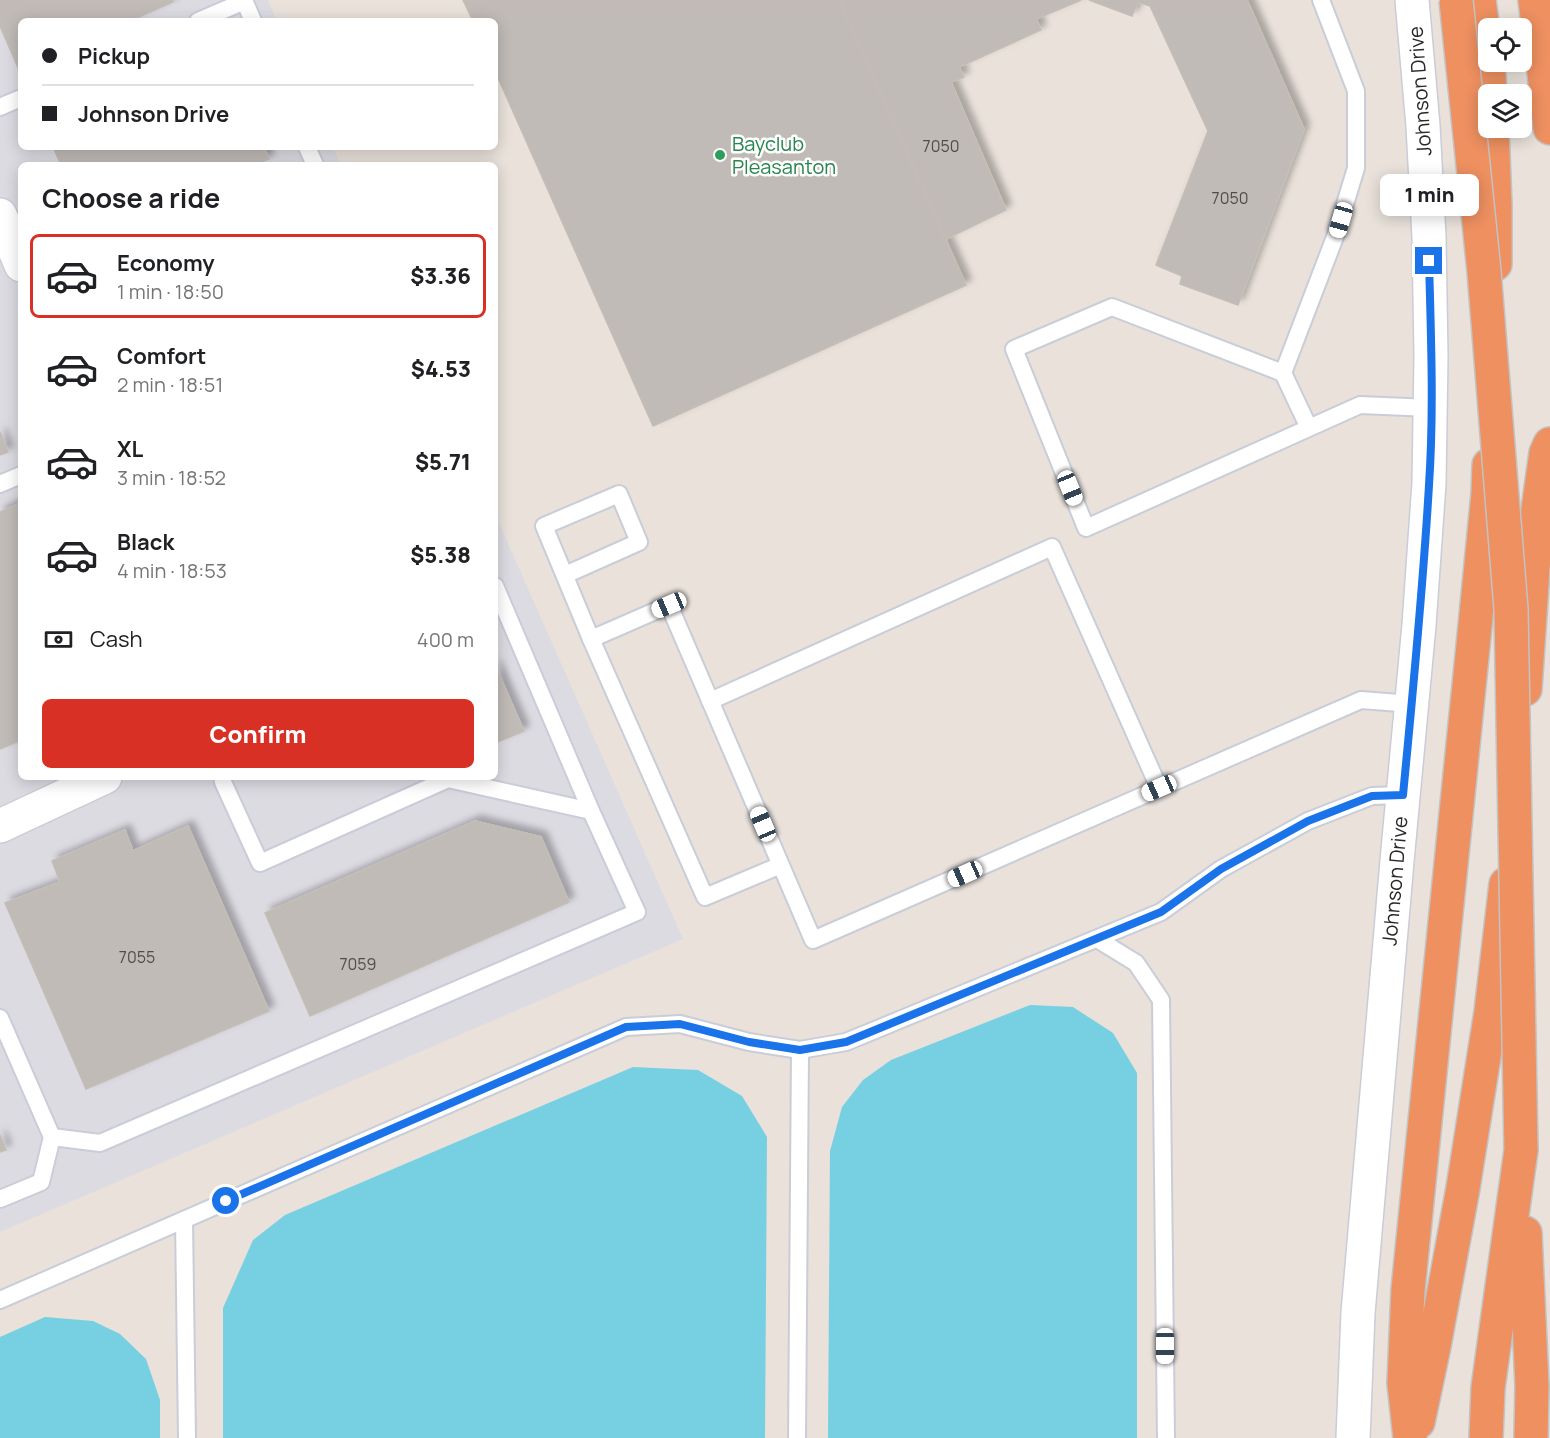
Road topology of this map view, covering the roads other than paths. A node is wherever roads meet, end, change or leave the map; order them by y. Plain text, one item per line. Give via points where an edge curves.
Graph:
1 (1321, 0) edge
2 (1413, 0) edge
3 (1455, 0) edge
4 (1479, 0) edge
5 (1535, 0) edge
6 (244, 1) edge
7 (205, 18) edge
8 (252, 18) edge
9 (1489, 84) edge
10 (18, 99) edge
11 (0, 107) edge
12 (1550, 128) edge
13 (1492, 138) edge
14 (0, 214) edge
15 (18, 258) edge
16 (1283, 372) junction
17 (1431, 408) junction
18 (1309, 428) junction
19 (1548, 448) edge
20 (18, 476) edge
21 (0, 484) edge
22 (565, 575) junction
23 (498, 593) edge
24 (591, 639) junction
25 (710, 701) junction
26 (1412, 704) junction
27 (99, 780) edge
28 (223, 780) edge
29 (440, 780) edge
30 (453, 780) edge
31 (1159, 788) junction
32 (1403, 795) junction
33 (591, 811) junction
34 (0, 826) edge
35 (781, 865) junction
36 (1097, 939) junction
37 (0, 1018) edge
38 (800, 1050) junction
39 (52, 1137) junction
40 (1521, 1150) junction
41 (0, 1199) edge
42 (184, 1220) junction
43 (0, 1300) edge
44 (187, 1438) edge
45 (797, 1438) edge
46 (1166, 1438) edge
47 (1353, 1438) edge
48 (1412, 1438) edge
49 (1486, 1438) edge
50 (1531, 1438) edge

1 - 16 lane via 1356,91 1356,168 1335,237
2 - 17 street, Johnson Drive via 1429,237
3 - 40 highway, bridge via 1484,271 1511,609
4 - 9 highway
5 - 12 highway
6 - 7 lane
6 - 8 lane
10 - 11 lane
13 - 48 highway via 1496,344 1488,494 1408,1290 1404,1383
14 - 15 street
16 - 18 lane
16 - 18 lane via 1112,307 1014,349 1086,528
17 - 18 lane via 1360,405
17 - 26 street, Johnson Drive
19 - 48 highway via 1536,524 1512,829 1491,1012 1434,1346
20 - 21 lane
22 - 22 lane via 544,526 619,494 639,542
22 - 24 lane
23 - 33 lane
24 - 25 lane via 669,605
24 - 35 lane via 705,897
25 - 31 lane via 1052,547
25 - 35 lane
26 - 31 lane via 1361,700
26 - 32 street, Johnson Drive
27 - 34 street
28 - 29 lane via 260,863
30 - 33 lane
31 - 35 lane via 813,940
32 - 36 lane via 1372,796 1308,821 1221,869 1161,912
32 - 47 street, Johnson Drive via 1358,1313
33 - 39 lane via 637,912 100,1143
36 - 38 lane via 846,1042
36 - 46 lane via 1136,963 1161,1000
37 - 39 lane
38 - 42 lane via 680,1024 626,1027
38 - 45 lane
39 - 41 lane via 41,1182
40 - 49 highway via 1488,1388
40 - 50 highway
42 - 43 lane
42 - 44 lane

